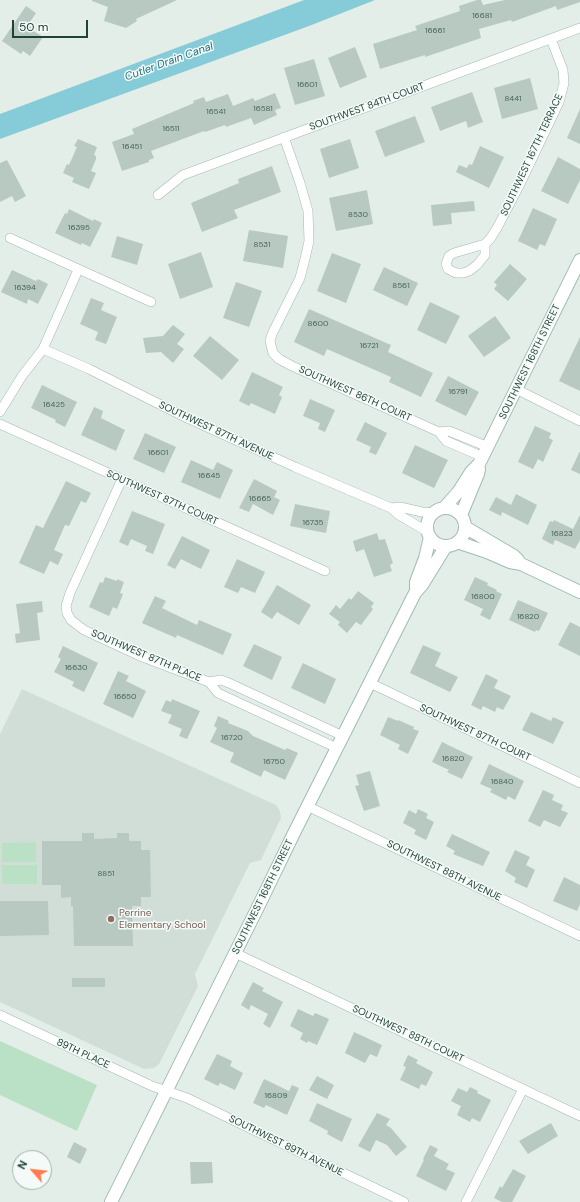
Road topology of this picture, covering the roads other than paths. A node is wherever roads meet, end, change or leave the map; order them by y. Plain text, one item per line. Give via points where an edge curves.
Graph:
1 (580, 28) edge
2 (551, 39) junction
3 (284, 138) junction
4 (158, 195) dead end
5 (10, 238) dead end
6 (485, 244) dead end
7 (580, 260) edge
8 (78, 270) junction
9 (151, 302) dead end
10 (43, 349) junction
11 (516, 389) junction
12 (0, 412) edge
13 (580, 421) edge
14 (0, 424) edge
15 (483, 456) junction
16 (122, 479) junction
17 (445, 507) junction
18 (391, 508) junction
19 (433, 512) junction
20 (461, 515) junction
21 (465, 527) junction
22 (429, 535) junction
23 (451, 544) junction
24 (522, 564) junction
25 (325, 571) dead end
26 (580, 592) edge
27 (415, 593) junction
28 (209, 682) junction
29 (370, 683) junction
30 (343, 736) junction
31 (337, 748) junction
32 (580, 783) edge
33 (307, 806) junction
34 (580, 936) edge
35 (236, 953) junction
36 (0, 1016) edge
37 (523, 1088) junction
38 (166, 1091) junction
39 (580, 1116) edge
40 (111, 1202) edge
41 (404, 1202) edge
42 (466, 1202) edge

1 - 2 street, SOUTHWEST 84TH COURT
2 - 3 street, SOUTHWEST 84TH COURT
2 - 6 street, SOUTHWEST 167TH TERRACE via 563,70 564,83 559,102 497,228
3 - 4 street, SOUTHWEST 84TH COURT via 184,176
3 - 15 street, SOUTHWEST 86TH COURT via 308,211 309,241 300,278 272,334 270,341 273,353 292,366 439,432 450,431
5 - 8 street
7 - 11 street, SOUTHWEST 168TH STREET
8 - 9 street
8 - 10 street
10 - 12 street via 22,376
10 - 18 street, SOUTHWEST 87TH AVENUE via 187,418
11 - 13 street
11 - 15 street, SOUTHWEST 168TH STREET
14 - 16 street, SOUTHWEST 87TH COURT
15 - 17 street, SOUTHWEST 168TH STREET
15 - 20 street, SOUTHWEST 168TH STREET
16 - 25 street, SOUTHWEST 87TH COURT
16 - 28 street, SOUTHWEST 87TH PLACE via 70,593 66,606 67,613 71,620 84,630 140,656
17 - 19 street
17 - 20 street
18 - 19 street, SOUTHWEST 87TH AVENUE
18 - 22 street, SOUTHWEST 87TH AVENUE
19 - 22 street via 428,522
20 - 21 street
21 - 23 street via 461,538
21 - 24 street via 514,556
22 - 23 street via 438,544
22 - 27 street, SOUTHWEST 168TH STREET
23 - 24 street
23 - 27 street, SOUTHWEST 168TH STREET via 434,562
24 - 26 street
27 - 29 street, SOUTHWEST 168TH STREET
28 - 30 street, SOUTHWEST 87TH PLACE via 221,680 229,683
28 - 31 street, SOUTHWEST 87TH PLACE via 218,693
29 - 30 street, SOUTHWEST 168TH STREET
29 - 32 street, SOUTHWEST 87TH COURT
30 - 31 street, SOUTHWEST 168TH STREET
31 - 33 street, SOUTHWEST 168TH STREET
33 - 34 street, SOUTHWEST 88TH AVENUE
33 - 35 street, SOUTHWEST 168TH STREET
35 - 37 street, SOUTHWEST 88TH COURT
35 - 38 street, SOUTHWEST 168TH STREET
36 - 38 street, 89TH PLACE
37 - 39 street, SOUTHWEST 88TH COURT
37 - 42 street
38 - 40 street, SOUTHWEST 168TH STREET
38 - 41 street, SOUTHWEST 89TH AVENUE via 187,1098

